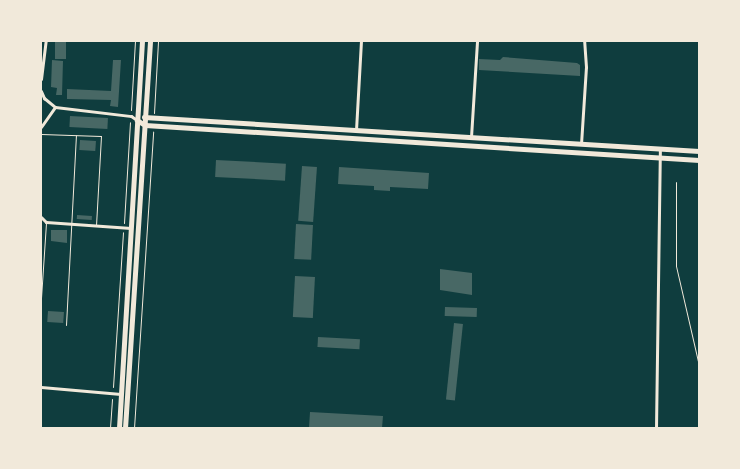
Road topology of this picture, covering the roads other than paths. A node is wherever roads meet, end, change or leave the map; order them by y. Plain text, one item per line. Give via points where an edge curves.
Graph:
1 (142, 41) edge
2 (150, 41) edge
3 (362, 41) edge
4 (477, 41) edge
5 (584, 41) edge
6 (44, 44) edge
7 (41, 79) edge
8 (41, 91) edge
9 (54, 107) junction
10 (145, 117) junction
11 (138, 120) junction
12 (145, 125) junction
13 (41, 127) edge
14 (356, 130) junction
15 (41, 134) edge
16 (76, 135) junction
17 (471, 137) junction
18 (581, 144) junction
19 (660, 149) junction
20 (699, 151) edge
21 (660, 157) junction
22 (699, 160) edge
23 (41, 217) edge
24 (46, 222) junction
25 (72, 223) junction
26 (96, 225) junction
27 (131, 228) junction
28 (41, 298) edge
29 (66, 325) dead end
30 (41, 387) edge
31 (121, 394) junction
32 (119, 428) edge
33 (125, 428) edge
34 (656, 428) edge

1 - 11 main road
2 - 10 main road
3 - 14 street
4 - 17 street
5 - 18 street via 586,66
6 - 7 street
8 - 9 street
9 - 11 street via 130,116
9 - 13 street
10 - 11 main road
10 - 12 main road
10 - 14 main road
11 - 12 main road
11 - 27 main road
12 - 21 main road
12 - 33 main road
14 - 17 main road
15 - 16 lane
16 - 25 lane
16 - 26 lane via 101,136
17 - 18 main road
18 - 19 main road
19 - 20 main road
19 - 21 street
21 - 22 main road
21 - 34 street
23 - 24 street
24 - 25 street
24 - 28 lane
25 - 26 street
25 - 29 lane
26 - 27 street
27 - 31 main road
30 - 31 street
31 - 32 main road

